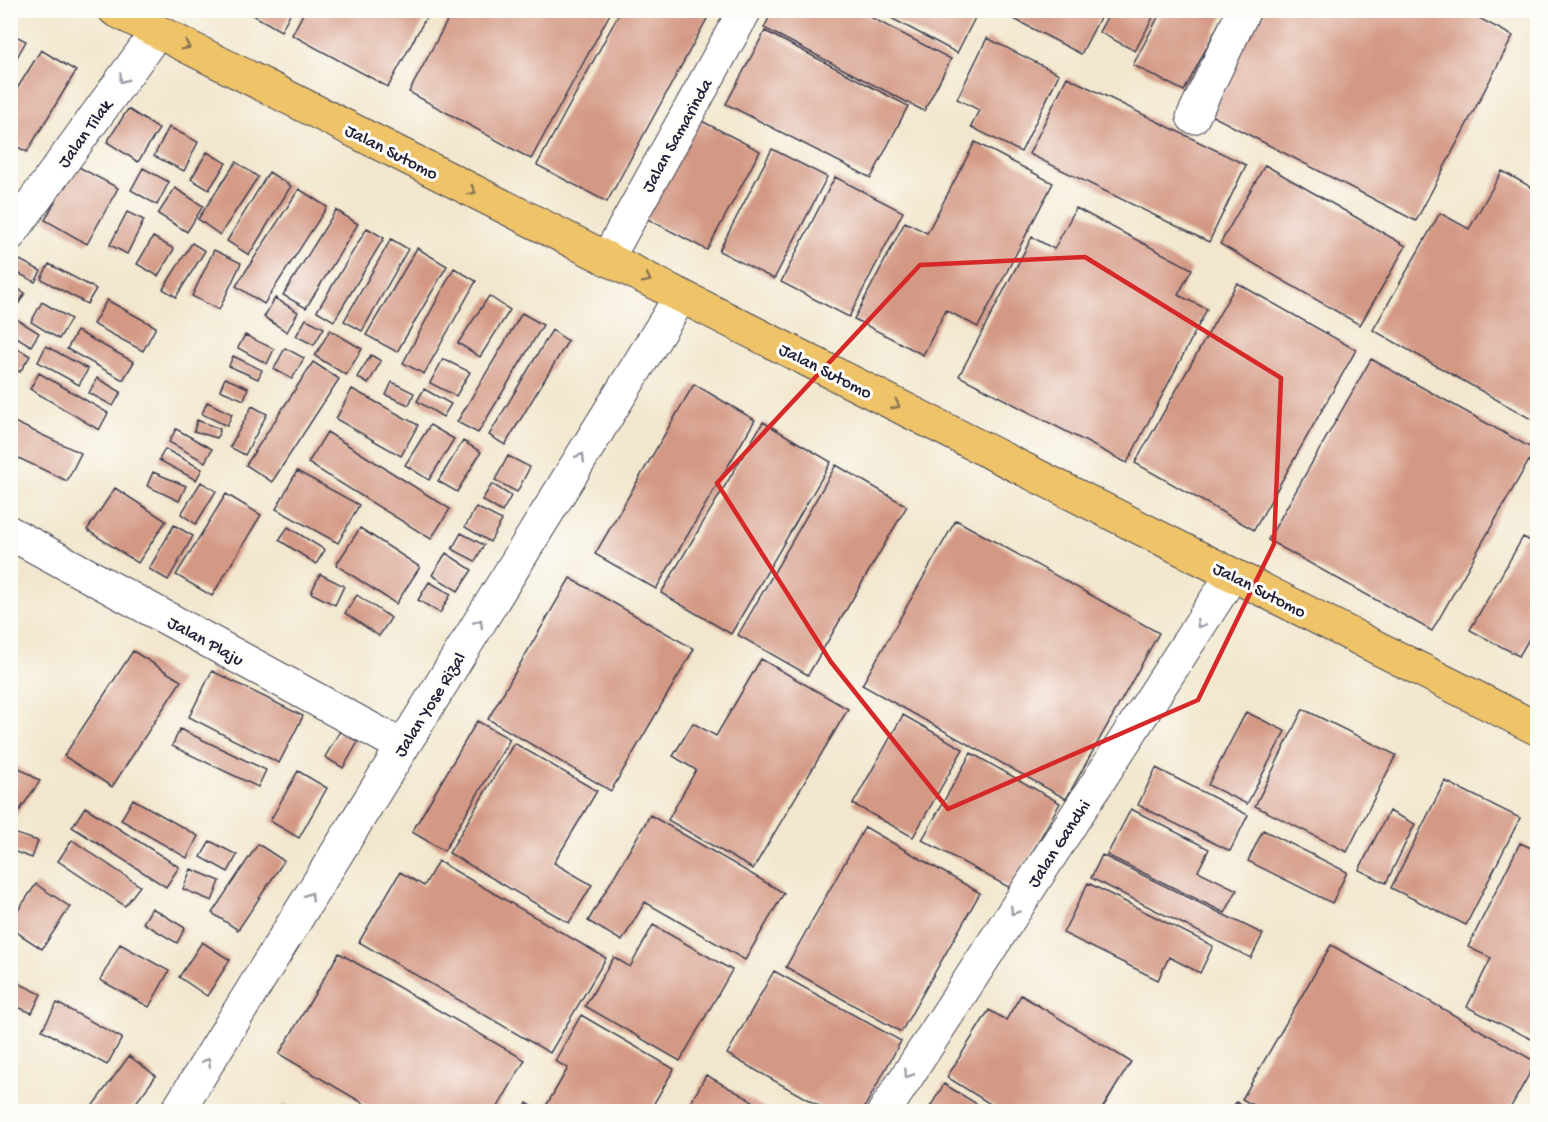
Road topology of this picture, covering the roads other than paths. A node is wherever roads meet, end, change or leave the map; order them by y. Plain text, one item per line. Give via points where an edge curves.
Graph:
1 (115, 10) edge
2 (745, 10) edge
3 (1244, 10) edge
4 (157, 32) junction
5 (1193, 117) dead end
6 (10, 234) edge
7 (607, 259) junction
8 (681, 296) junction
9 (10, 533) edge
10 (1232, 575) junction
11 (1538, 729) edge
12 (402, 746) junction
13 (177, 1112) edge
14 (884, 1112) edge

1 - 4 main road, Jalan Sutomo
2 - 7 street, Jalan Samarinda
3 - 5 street
4 -> 6 street, Jalan Tilak
4 -> 7 main road, Jalan Sutomo
7 -> 8 main road, Jalan Sutomo
8 -> 10 main road, Jalan Sutomo
12 -> 8 street, Jalan Yose Rizal
9 - 12 street, Jalan Plaju
10 - 11 main road, Jalan Sutomo
10 -> 14 street, Jalan Gandhi
13 -> 12 street, Jalan Yose Rizal

